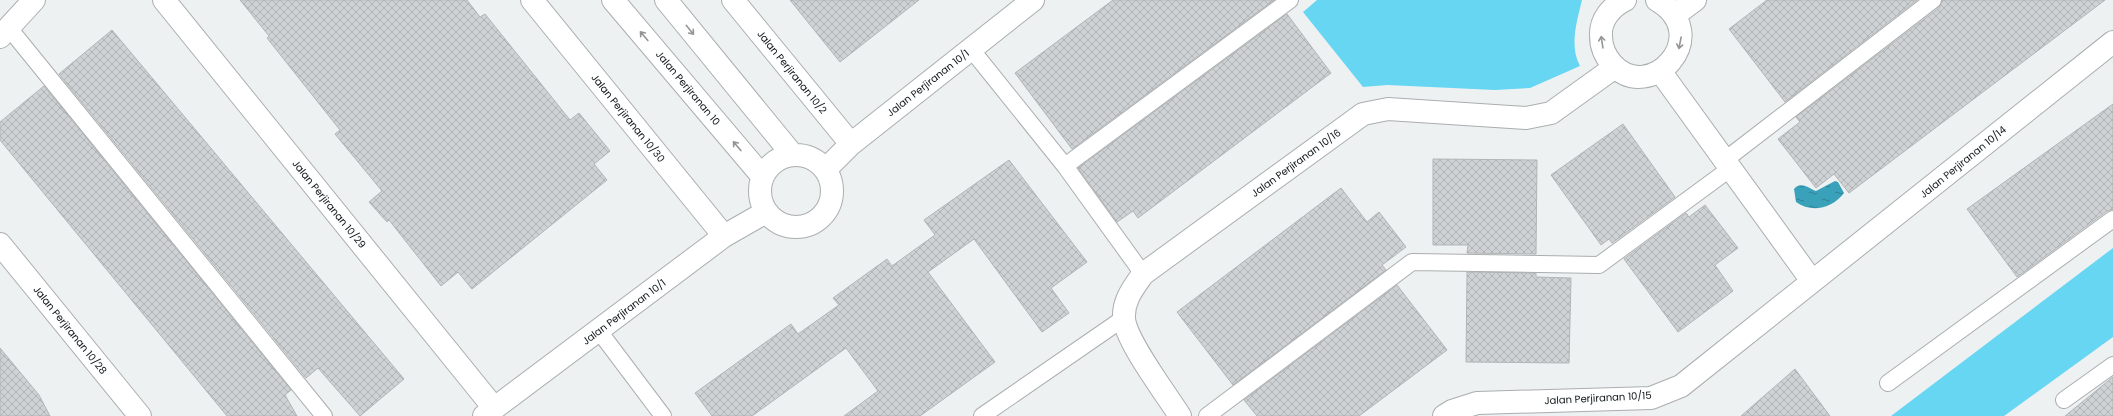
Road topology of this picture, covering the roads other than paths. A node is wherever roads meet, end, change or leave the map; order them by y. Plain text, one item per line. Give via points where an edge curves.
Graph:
1 (34, 0) edge
2 (164, 0) edge
3 (532, 0) edge
4 (614, 0) edge
5 (666, 0) edge
6 (733, 0) edge
7 (1034, 0) edge
8 (1290, 0) edge
9 (1625, 0) edge
10 (1657, 0) edge
11 (1695, 0) edge
12 (1934, 0) edge
13 (1675, 15) junction
14 (4, 33) edge
15 (2113, 42) edge
16 (971, 49) junction
17 (1615, 67) junction
18 (1660, 71) junction
19 (851, 144) junction
20 (792, 154) junction
21 (1728, 164) junction
22 (1065, 166) junction
23 (826, 169) junction
24 (762, 176) junction
25 (766, 212) junction
26 (2113, 219) edge
27 (724, 236) junction
28 (0, 244) edge
29 (1143, 274) junction
30 (1812, 282) junction
31 (1124, 318) junction
32 (599, 331) junction
33 (2113, 364) edge
34 (1888, 383) dead end
35 (2064, 400) dead end
36 (489, 412) edge
37 (990, 414) edge
38 (140, 416) edge
39 (324, 416) edge
40 (663, 416) edge
41 (1180, 416) edge
42 (1207, 416) edge
43 (1444, 416) edge

1 - 14 street
2 - 36 street, Jalan Perjiranan 10/29
3 - 27 street, Jalan Perjiranan 10/30
24 -> 4 street, Jalan Perjiranan 10
5 -> 20 street
6 - 19 street, Jalan Perjiranan 10/2
7 - 16 street, Jalan Perjiranan 10/1
8 - 22 lane
17 -> 9 street via 1607,58 1601,34 1609,12
10 - 13 street
11 - 13 street
12 - 21 lane
13 -> 18 street via 1680,27 1678,53 1671,63
14 - 39 lane
15 - 30 street, Jalan Perjiranan 10/14
16 - 19 street, Jalan Perjiranan 10/1
16 - 22 lane
17 - 18 street via 1625,74 1637,76 1649,76
17 - 29 street, Jalan Perjiranan 10/16 via 1545,115 1526,118 1388,109 1363,114
18 - 21 street
19 - 23 street, Jalan Perjiranan 10/1
20 - 23 street via 810,158
20 - 24 street via 769,165
21 - 30 street
21 - 42 lane via 1599,265 1412,262
22 - 29 lane
23 - 25 street via 831,181 832,194 829,206 812,224 786,226 774,221
24 - 25 street via 760,200
25 - 27 street, Jalan Perjiranan 10/1
26 - 34 lane
27 - 32 street, Jalan Perjiranan 10/1
28 - 38 street, Jalan Perjiranan 10/28
29 - 31 street, Jalan Perjiranan 10/16 via 1127,296
30 - 43 street, Jalan Perjiranan 10/15 via 1681,386 1651,398 1477,403
31 - 37 lane
31 - 41 street, Jalan Perjiranan 10/16 via 1130,339
32 - 36 street, Jalan Perjiranan 10/1
32 - 40 lane
33 - 35 lane

